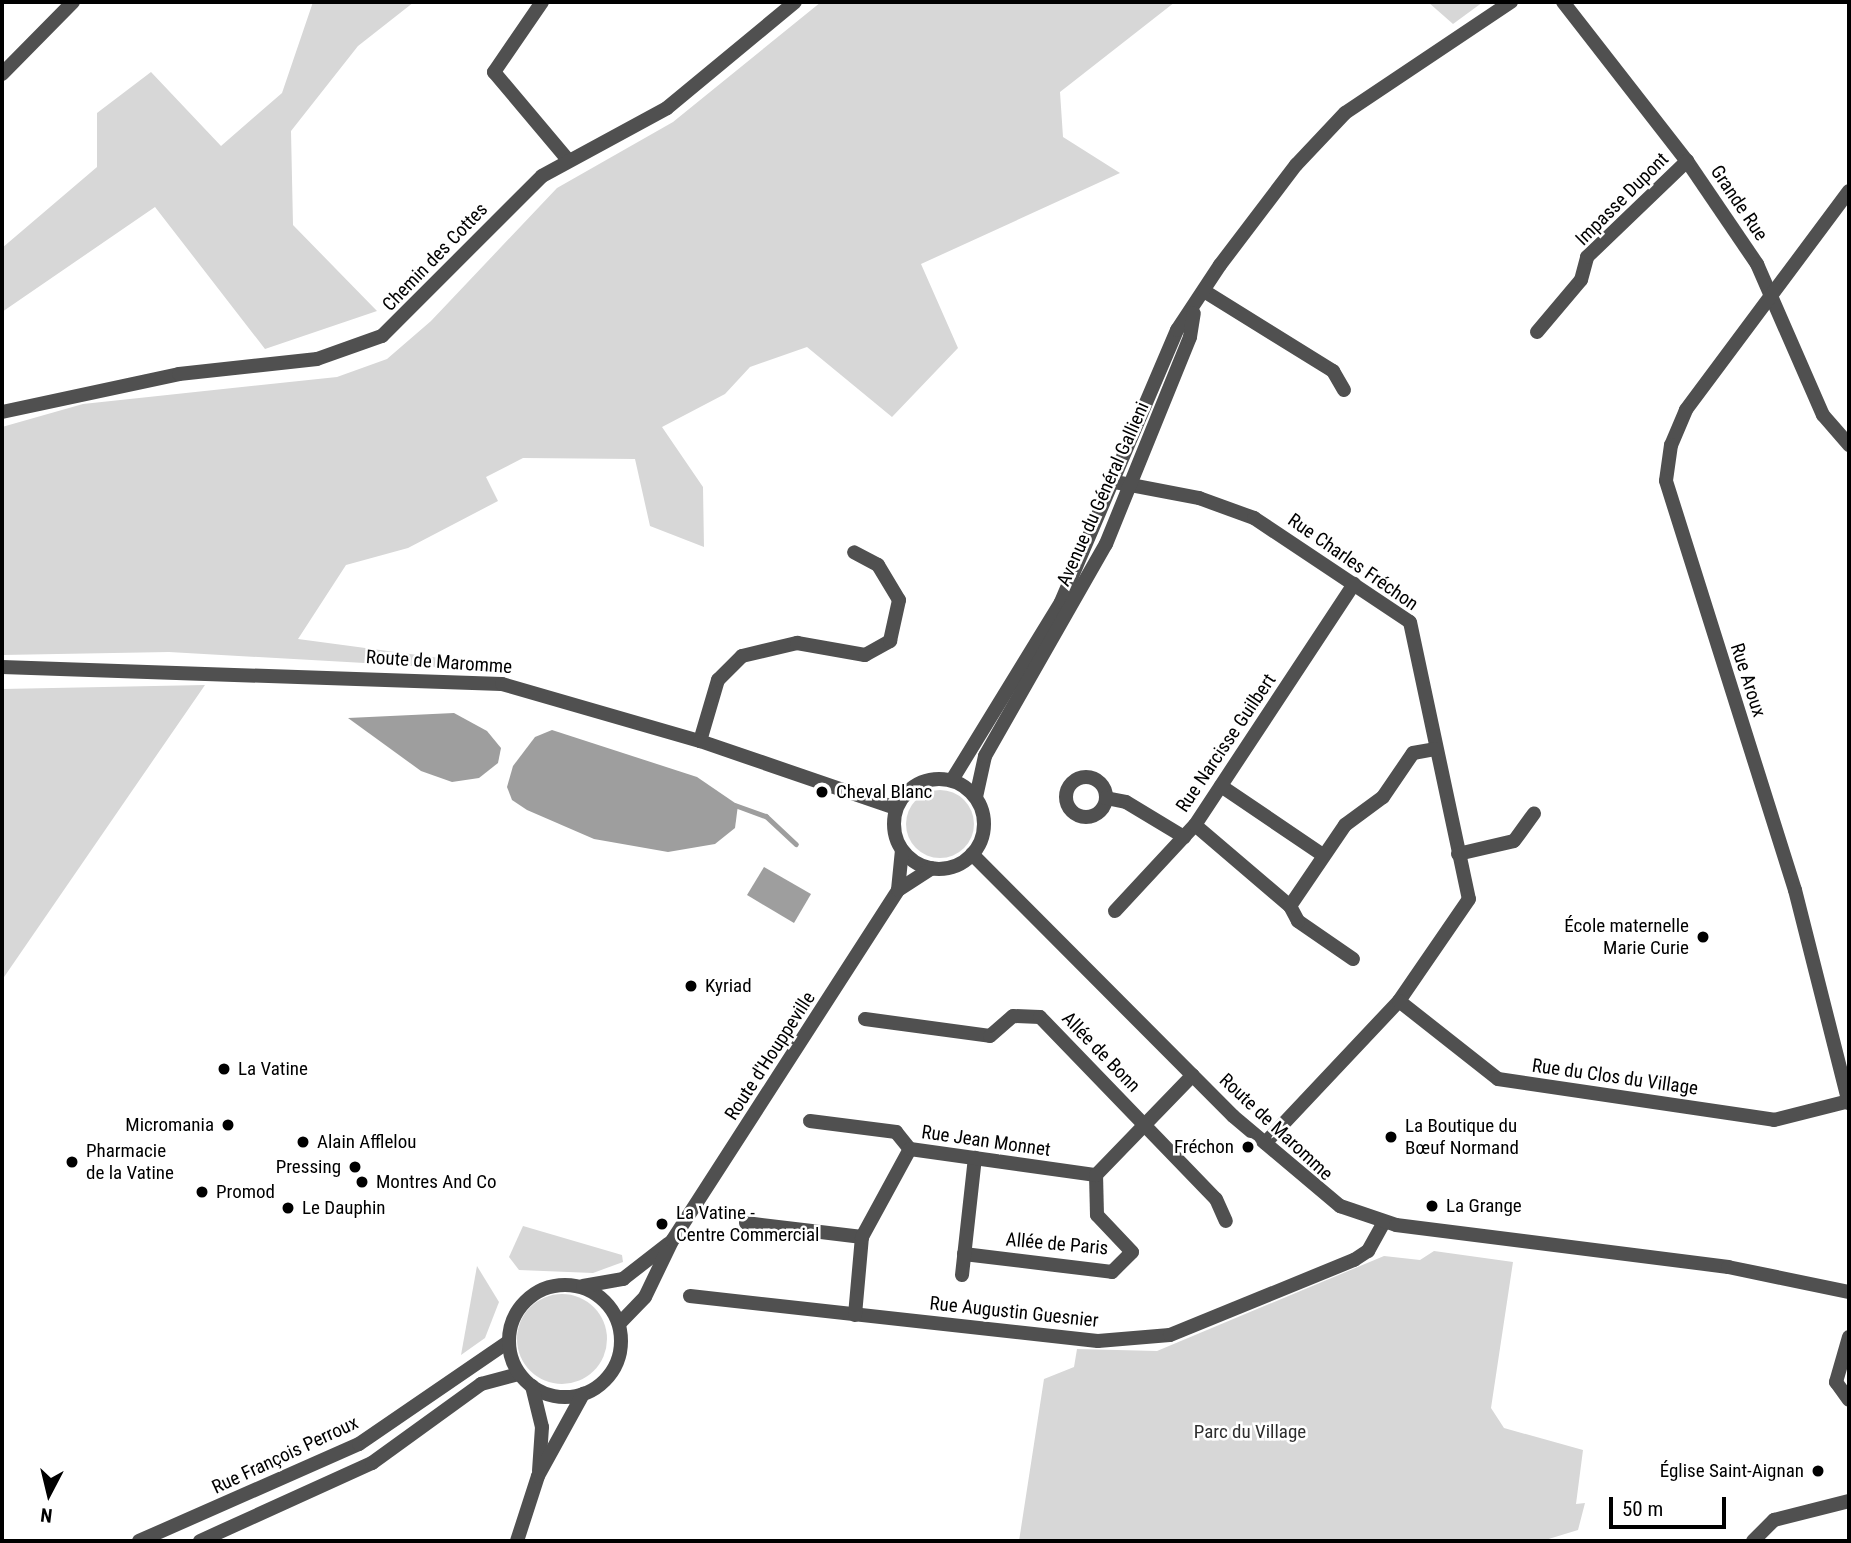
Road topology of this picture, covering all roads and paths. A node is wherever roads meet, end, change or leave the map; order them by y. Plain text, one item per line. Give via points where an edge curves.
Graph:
1 (73, 2) edge
2 (542, 2) edge
3 (795, 2) edge
4 (1511, 2) edge
5 (1563, 2) edge
6 (2, 74) edge
7 (568, 160) junction
8 (1687, 161) junction
9 (1849, 191) edge
10 (1205, 291) junction
11 (1773, 293) junction
12 (1194, 312) junction
13 (1537, 332) dead end
14 (1345, 390) dead end
15 (2, 412) edge
16 (1849, 445) edge
17 (1115, 482) junction
18 (1132, 485) junction
19 (1090, 537) junction
20 (1106, 544) junction
21 (854, 552) dead end
22 (1354, 584) junction
23 (2, 667) edge
24 (700, 741) junction
25 (1435, 749) junction
26 (952, 780) junction
27 (1221, 786) junction
28 (976, 797) junction
29 (1106, 798) dead end
30 (896, 808) junction
31 (1534, 813) dead end
32 (1195, 825) junction
33 (1184, 837) junction
34 (902, 850) junction
35 (972, 854) junction
36 (1458, 854) junction
37 (1323, 855) junction
38 (932, 869) junction
39 (898, 890) junction
40 (1290, 906) junction
41 (1115, 911) dead end
42 (1353, 959) dead end
43 (1399, 1001) junction
44 (865, 1019) dead end
45 (1193, 1075) junction
46 (1849, 1102) edge
47 (810, 1121) dead end
48 (1146, 1125) junction
49 (1265, 1143) junction
50 (910, 1149) junction
51 (975, 1158) junction
52 (1096, 1175) junction
53 (1226, 1221) dead end
54 (1384, 1222) junction
55 (746, 1223) dead end
56 (862, 1237) junction
57 (672, 1241) junction
58 (964, 1254) junction
59 (962, 1275) dead end
60 (581, 1286) junction
61 (1849, 1292) edge
62 (690, 1296) dead end
63 (855, 1315) junction
64 (619, 1324) junction
65 (1849, 1337) edge
66 (508, 1342) junction
67 (519, 1374) junction
68 (531, 1387) junction
69 (583, 1394) junction
70 (1849, 1400) edge
71 (538, 1476) junction
72 (1849, 1501) edge
73 (139, 1541) edge
74 (200, 1541) edge
75 (517, 1541) edge
76 (1754, 1541) edge

1 - 6 street
2 - 7 street via 494,72
3 - 7 street, Chemin des Cottes via 667,108
4 - 10 street, Avenue du Général Gallieni via 1359,101 1327,130
5 - 8 street, Grande Rue
7 - 15 street, Chemin des Cottes via 542,176 411,313 365,345 317,359 179,374 41,399
8 - 11 street, Grande Rue
8 - 13 street, Impasse Dupont via 1587,257 1581,280
9 - 11 street, Rue Aroux
10 - 12 street, Avenue du Général Gallieni
10 - 14 street via 1334,371
11 - 16 street, Grande Rue via 1823,415
11 - 46 street, Rue Aroux via 1686,410 1671,445 1666,481 1795,890
12 - 17 street, Avenue du Général Gallieni via 1177,330
12 - 18 street, Avenue du Général Gallieni via 1191,337
17 - 18 street, Rue Charles Fréchon
17 - 19 street, Avenue du Général Gallieni
18 - 20 street, Avenue du Général Gallieni
18 - 22 street, Rue Charles Fréchon via 1199,498 1254,518
19 - 20 street
19 - 26 street, Avenue du Général Gallieni via 1061,602
20 - 28 street, Avenue du Général Gallieni via 985,755
21 - 24 street via 878,565 899,600 890,641 865,655 797,643 742,656 718,680
22 - 25 street, Rue Charles Fréchon via 1410,622
22 - 27 street, Rue Narcisse Guilbert
23 - 24 street, Route de Maromme via 470,680 535,691
24 - 30 street, Route de Maromme
25 - 36 street, Rue Charles Fréchon
25 - 37 street via 1413,753 1383,797 1345,825
26 - 28 street
26 - 30 street via 913,787
27 - 32 street, Rue Narcisse Guilbert
27 - 37 street
28 - 35 street via 984,820
29 - 33 street via 1126,802
30 - 34 street via 894,830
31 - 36 street via 1514,841
32 - 33 street, Rue Narcisse Guilbert
32 - 40 street
33 - 41 street, Rue Narcisse Guilbert
34 - 38 street
34 - 39 street, Route d'Houppeville
35 - 38 street via 954,866
35 - 45 street, Route de Maromme
36 - 43 street, Rue Charles Fréchon via 1469,899
37 - 40 street
38 - 39 street, Route d'Houppeville
39 - 57 street, Route d'Houppeville
40 - 42 street via 1298,921
43 - 46 street, Rue du Clos du Village via 1498,1079 1774,1119
43 - 49 street, Rue Charles Fréchon
44 - 48 street, Allée de Bonn via 990,1036 1013,1016 1040,1017
45 - 48 street
45 - 49 street, Route de Maromme
47 - 50 street via 896,1132
48 - 52 street
48 - 53 street, Allée de Bonn via 1216,1199
49 - 54 street, Route de Maromme via 1322,1195
50 - 51 street, Rue Jean Monnet
50 - 56 street, Rue Jean Monnet
51 - 52 street, Rue Jean Monnet
51 - 58 street
52 - 58 street, Allée de Paris via 1097,1215 1132,1252 1112,1272
54 - 61 street, Route de Maromme via 1756,1271
54 - 63 street, Rue Augustin Guesnier via 1368,1251 1354,1260 1170,1335 1098,1341
55 - 56 street
56 - 63 street, Rue Jean Monnet
57 - 60 street, Route d'Houppeville via 623,1279
57 - 64 street, Route d'Houppeville via 645,1297
58 - 59 street
60 - 64 street via 599,1297
60 - 66 street via 556,1285 528,1298
62 - 63 street, Rue Augustin Guesnier
64 - 69 street via 618,1361 608,1377
65 - 70 street via 1836,1382
66 - 67 street
66 - 73 street, Rue François Perroux via 359,1444
67 - 68 street
67 - 74 street via 481,1384 372,1463
68 - 69 street via 560,1397
68 - 71 street via 542,1427
69 - 71 street
71 - 75 street
72 - 76 street via 1761,1528

